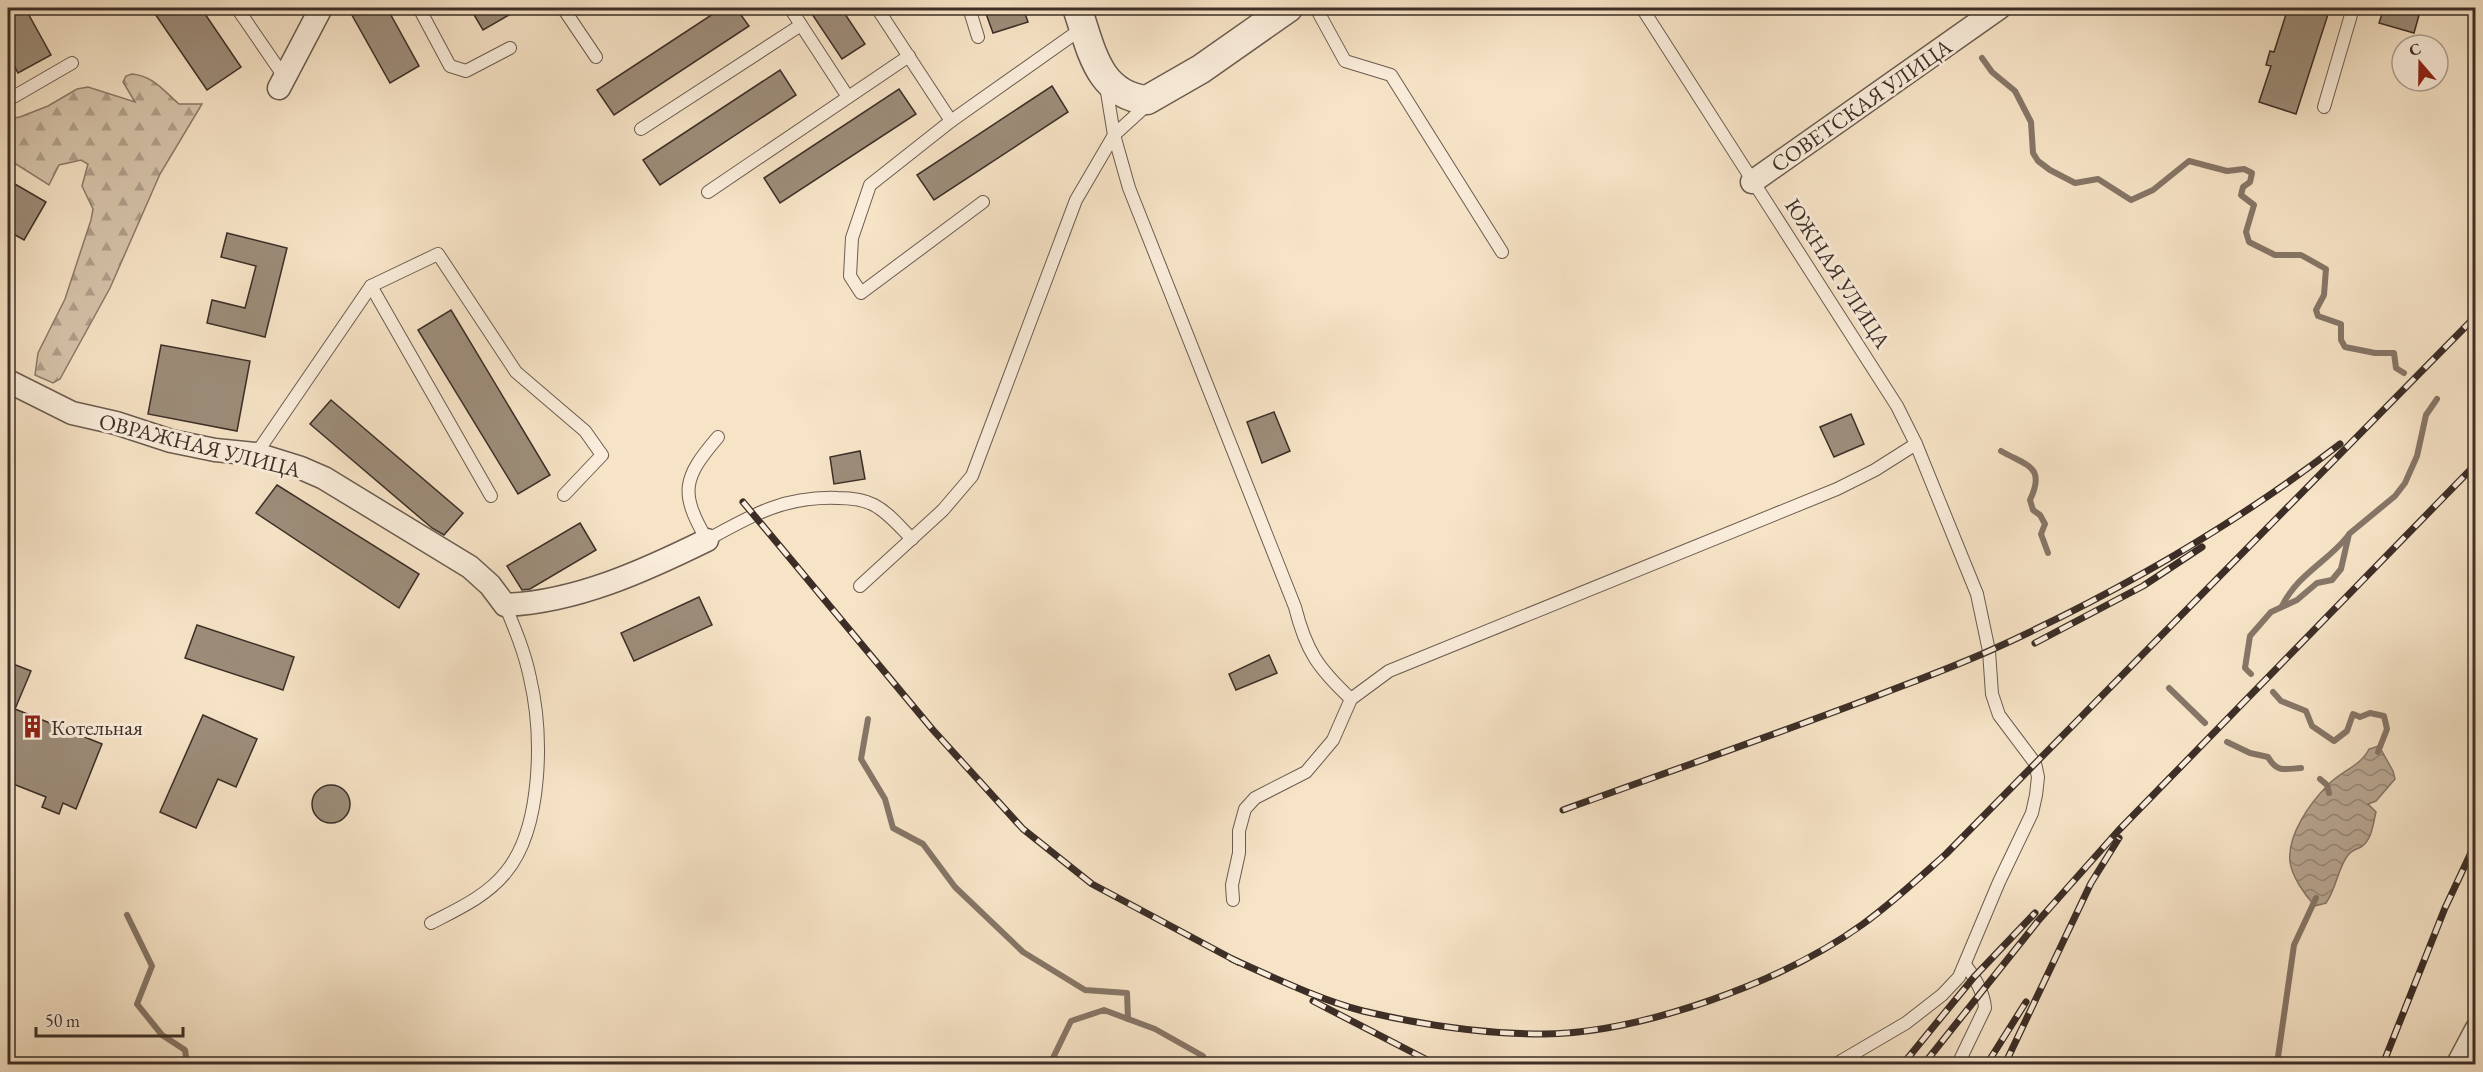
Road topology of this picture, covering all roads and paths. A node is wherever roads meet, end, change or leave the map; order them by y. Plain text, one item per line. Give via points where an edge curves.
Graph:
1 (237, 8) edge
2 (321, 8) edge
3 (419, 8) edge
4 (563, 8) edge
5 (790, 8) edge
6 (877, 8) edge
7 (969, 8) edge
8 (1288, 8) edge
9 (1316, 8) edge
10 (1642, 8) edge
11 (1999, 8) edge
12 (2353, 8) edge
13 (1080, 17) edge
14 (801, 25) junction
15 (978, 37) dead end
16 (510, 48) dead end
17 (909, 56) junction
18 (596, 57) dead end
19 (72, 63) dead end
20 (1104, 79) junction
21 (282, 83) joint
22 (1161, 94) junction
23 (848, 97) junction
24 (8, 100) edge
25 (2324, 107) dead end
26 (951, 121) junction
27 (641, 129) dead end
28 (1114, 135) junction
29 (1752, 182) junction
30 (708, 192) dead end
31 (983, 202) dead end
32 (1502, 252) dead end
33 (371, 286) junction
34 (8, 381) edge
35 (718, 437) dead end
36 (1916, 444) junction
37 (256, 454) junction
38 (564, 495) dead end
39 (491, 496) dead end
40 (912, 539) junction
41 (707, 540) junction
42 (860, 586) dead end
43 (506, 605) junction
44 (1351, 699) junction
45 (1233, 900) dead end
46 (431, 923) dead end
47 (1965, 966) junction
48 (2475, 1030) edge
49 (1836, 1065) edge
50 (1958, 1065) edge
51 (2458, 1065) edge

1 - 21 lane
2 - 21 street
3 - 16 lane via 450,66 466,71
4 - 18 lane
5 - 14 lane
6 - 17 lane
7 - 15 lane
8 - 22 street
9 - 32 lane via 1345,61 1391,75
10 - 29 lane, ЮЖНАЯ УЛИЦА
11 - 29 street, СОВЕТСКАЯ УЛИЦА
12 - 25 lane
13 - 20 street
13 - 26 lane
14 - 23 lane
14 - 27 lane
17 - 23 lane
17 - 26 lane
19 - 24 lane
20 - 22 street via 1133,99 1146,100
20 - 28 lane
22 - 28 lane
23 - 30 lane
26 - 31 lane via 870,185 852,238 850,276 861,293
28 - 40 lane via 1076,201 972,476
28 - 44 lane via 1129,188 1294,607 1305,644
29 - 36 lane, ЮЖНАЯ УЛИЦА via 1879,373
33 - 37 lane
33 - 38 lane via 438,254 516,372 585,431 602,455
33 - 39 lane
34 - 37 street, ОВРАЖНАЯ УЛИЦА via 72,413 171,441
35 - 41 lane via 699,459 687,484 689,506
36 - 44 lane via 1837,489 1389,670
36 - 47 lane, ЮЖНАЯ УЛИЦА via 1977,594 1989,651 1992,694 1999,715 2035,763 2038,777 2032,813
37 - 43 street, ОВРАЖНАЯ УЛИЦА via 324,478 392,518 470,567
40 - 41 lane via 874,505 863,500 829,498 783,502
40 - 42 lane
41 - 43 street via 581,592
43 - 46 lane via 530,676 537,727 529,825 507,871 491,888
44 - 45 lane via 1333,740 1306,772 1255,798 1245,809 1239,831
47 - 49 lane, ЮЖНАЯ УЛИЦА via 1952,986 1924,1010
47 - 50 lane via 1981,992 1985,1008
48 - 51 street

